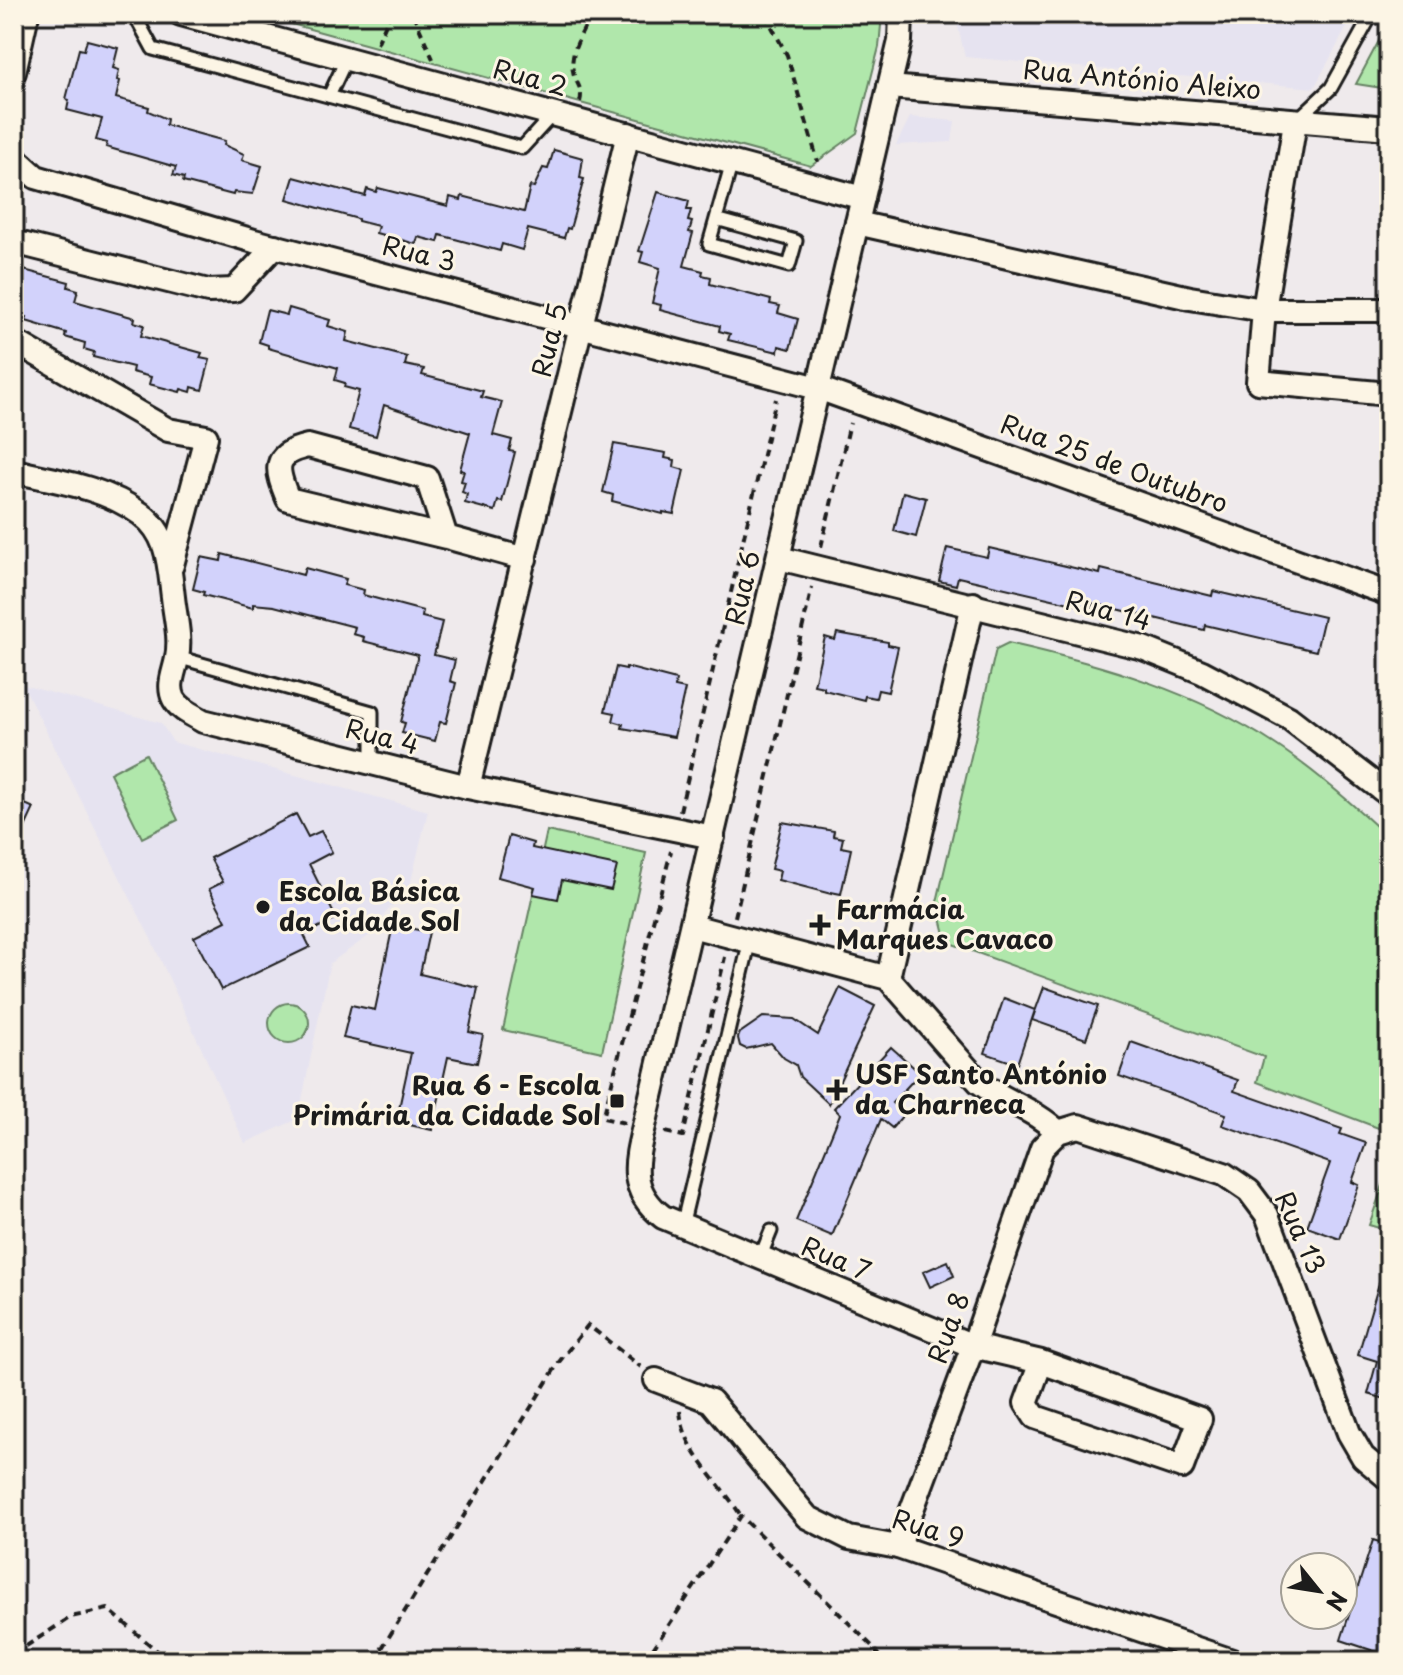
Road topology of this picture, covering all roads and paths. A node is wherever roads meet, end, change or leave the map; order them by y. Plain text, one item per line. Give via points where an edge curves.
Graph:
1 (27, 14) edge
2 (134, 14) edge
3 (181, 14) edge
4 (390, 14) edge
5 (413, 14) edge
6 (591, 14) edge
7 (765, 14) edge
8 (901, 14) edge
9 (1372, 14) edge
10 (347, 58) junction
11 (370, 65) junction
12 (14, 72) edge
13 (428, 80) junction
14 (889, 87) junction
15 (329, 96) junction
16 (554, 114) junction
17 (579, 120) junction
18 (1295, 122) junction
19 (1389, 128) edge
20 (628, 134) junction
21 (14, 157) edge
22 (732, 162) junction
23 (818, 162) dead end
24 (863, 198) junction
25 (716, 219) junction
26 (857, 223) junction
27 (14, 242) edge
28 (275, 246) junction
29 (1264, 310) junction
30 (1389, 310) edge
31 (583, 325) junction
32 (14, 341) edge
33 (818, 388) junction
34 (778, 390) dead end
35 (1389, 394) edge
36 (853, 410) dead end
37 (14, 471) edge
38 (446, 537) junction
39 (818, 557) dead end
40 (779, 558) junction
41 (525, 559) junction
42 (171, 570) junction
43 (814, 577) dead end
44 (1389, 594) edge
45 (973, 604) junction
46 (177, 657) junction
47 (372, 763) junction
48 (468, 787) junction
49 (1389, 795) edge
50 (678, 820) dead end
51 (713, 837) junction
52 (672, 848) dead end
53 (692, 926) junction
54 (741, 934) junction
55 (725, 956) dead end
56 (888, 978) junction
57 (644, 1127) junction
58 (1058, 1132) junction
59 (635, 1174) joint
60 (682, 1226) junction
61 (771, 1231) dead end
62 (760, 1258) junction
63 (973, 1346) junction
64 (1041, 1362) junction
65 (656, 1380) junction
66 (1389, 1479) edge
67 (741, 1516) junction
68 (898, 1547) junction
69 (14, 1654) edge
70 (169, 1661) edge
71 (374, 1661) edge
72 (645, 1661) edge
73 (882, 1661) edge
74 (1232, 1661) edge

1 - 12 street
2 - 15 lane via 153,49
3 - 10 street, Rua 2
4 - 11 path
5 - 13 path via 433,55
6 - 17 path via 573,57 583,93
7 - 23 path via 787,55
8 - 14 street, Rua 6
9 - 18 lane via 1331,88
10 - 11 street, Rua 2
10 - 15 lane
11 - 13 street, Rua 2
13 - 16 street, Rua 2
14 - 18 street, Rua António Aleixo
14 - 24 street, Rua 6
15 - 16 lane via 522,148
16 - 17 street, Rua 2
17 - 20 street, Rua 2
18 - 19 street, Rua António Aleixo
18 - 29 street
20 - 22 street, Rua 2
20 - 31 street, Rua 5
21 - 28 street, Rua 3 via 36,177
22 - 24 street, Rua 2
22 - 25 lane
24 - 26 street, Rua 6
25 - 25 lane via 796,241 789,266 709,244
26 - 29 street
26 - 33 street, Rua 6
27 - 28 street via 208,291 234,290
28 - 31 street, Rua 3
29 - 30 street
29 - 35 street via 1258,382
31 - 33 street, Rua 3
31 - 41 street, Rua 5
32 - 42 street via 168,430 206,437
33 - 40 street, Rua 6
33 - 44 street, Rua 25 de Outubro
34 - 50 path
36 - 39 path
37 - 42 street via 120,501 157,530
38 - 38 street via 288,499 278,474 281,458 308,446 427,478
38 - 41 street
40 - 45 street, Rua 14
40 - 51 street, Rua 6
41 - 48 street, Rua 5
42 - 46 street, Rua 4
43 - 54 path
45 - 49 street, Rua 14 via 1143,648 1202,672 1289,718
45 - 56 street
46 - 47 lane via 372,712
46 - 47 street, Rua 4 via 173,698 184,711 203,721
47 - 48 street, Rua 4
48 - 51 street, Rua 4
51 - 53 street, Rua 6
52 - 57 path via 603,1118
53 - 54 street
53 - 57 street, Rua 6
54 - 56 street
54 - 60 lane
55 - 57 path via 683,1136
56 - 58 street via 979,1082
57 - 59 street, Rua 6
58 - 63 street, Rua 8 via 1042,1148
58 - 66 street, Rua 13 via 1078,1126 1224,1174 1249,1191 1267,1215 1349,1433 1363,1457
59 - 60 street, Rua 7 via 645,1202
60 - 62 street, Rua 7
61 - 62 lane
62 - 63 street, Rua 7
63 - 64 street, Rua 7
63 - 68 street, Rua 8
64 - 64 street, Rua 7 via 1026,1403 1035,1417 1182,1467 1200,1419
65 - 67 path via 679,1403 692,1449
65 - 68 street, Rua 9 via 711,1401 807,1517 849,1538
65 - 71 path via 588,1325 559,1362
67 - 72 path
67 - 73 path
68 - 74 street, Rua 9
69 - 70 path via 71,1617 108,1609

